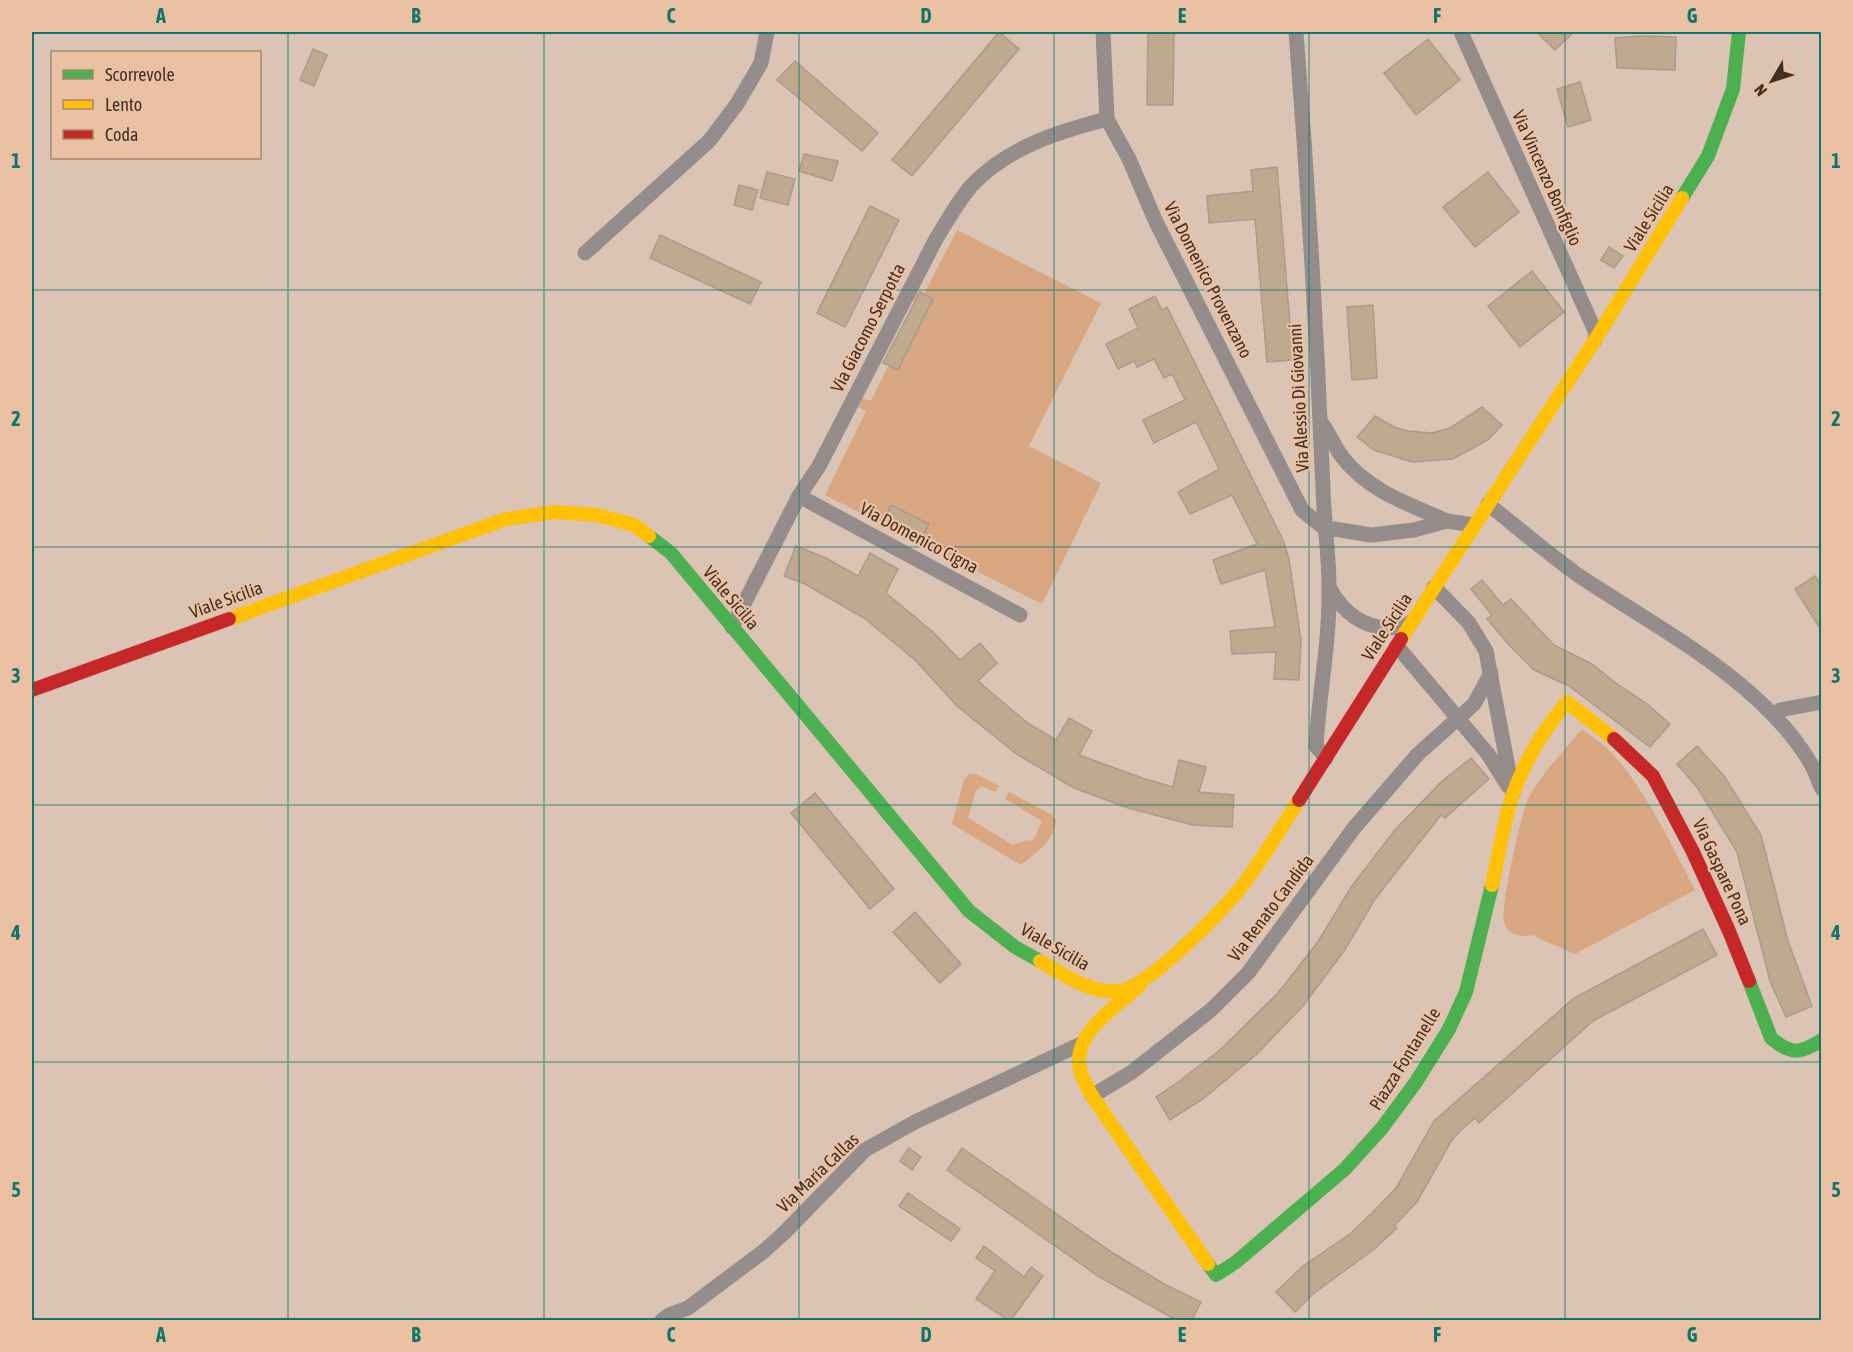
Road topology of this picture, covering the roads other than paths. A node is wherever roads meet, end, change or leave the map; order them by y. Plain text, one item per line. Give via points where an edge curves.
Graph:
1 (767, 32) edge
2 (1103, 32) edge
3 (1296, 32) edge
4 (1461, 32) edge
5 (1739, 32) edge
6 (1107, 119) junction
7 (585, 253) dead end
8 (1595, 340) junction
9 (1320, 422) junction
10 (799, 496) junction
11 (1488, 504) junction
12 (1447, 521) junction
13 (1474, 525) junction
14 (1329, 528) junction
15 (1329, 587) junction
16 (1434, 587) junction
17 (1020, 615) dead end
18 (1415, 618) junction
19 (732, 627) junction
20 (1396, 646) junction
21 (1491, 673) junction
22 (32, 690) edge
23 (1567, 702) joint
24 (1821, 702) edge
25 (1775, 716) junction
26 (1458, 719) junction
27 (1326, 758) junction
28 (1821, 789) edge
29 (1513, 794) junction
30 (1144, 981) junction
31 (1821, 1040) edge
32 (1081, 1044) junction
33 (1092, 1096) junction
34 (662, 1320) edge

1 - 7 street via 761,63 709,141
2 - 6 street, Via Domenico Provenzano
3 - 9 street, Via Alessio Di Giovanni
4 - 8 street, Via Vincenzo Bonfiglio via 1596,333
5 - 8 street, Viale Sicilia via 1733,89 1708,156
6 - 10 street, Via Giacomo Serpotta via 1063,130 1009,154 971,187 936,239 819,466
6 - 14 street, Via Domenico Provenzano via 1302,510
8 - 11 street, Viale Sicilia
9 - 12 street via 1341,456 1364,480
9 - 14 street, Via Alessio Di Giovanni
10 - 17 street, Via Domenico Cigna
10 - 19 street, Via Giacomo Serpotta
11 - 13 street, Viale Sicilia
11 - 25 street via 1576,573 1716,666
12 - 13 street
12 - 14 street via 1371,535
13 - 16 street, Viale Sicilia
14 - 15 street, Via Alessio Di Giovanni
15 - 18 street via 1343,609 1376,627 1397,628
15 - 27 street, Via Alessio Di Giovanni via 1316,746
16 - 18 street, Viale Sicilia
16 - 21 street via 1469,623 1486,651
18 - 20 street, Viale Sicilia
19 - 22 street, Viale Sicilia via 671,553 634,525 597,515 555,512 506,519 467,532
19 - 30 street, Viale Sicilia via 969,911 1015,946 1095,989 1120,991
20 - 26 street
20 - 27 street, Viale Sicilia
21 - 26 street, Via Renato Candida via 1474,704
21 - 29 street
23 - 29 street, Piazza Fontanelle via 1544,732
23 - 31 street, Via Gaspare Pona via 1607,732 1653,776 1729,931 1771,1038 1783,1048 1798,1052
24 - 25 street via 1780,710
25 - 28 street via 1812,765
26 - 29 street via 1488,754
26 - 33 street, Via Renato Candida via 1418,754 1383,793 1248,973 1211,1010 1132,1072
27 - 30 street, Viale Sicilia via 1238,891 1178,953
29 - 33 street, Piazza Fontanelle via 1466,992 1449,1029 1382,1128 1345,1169 1236,1262 1216,1275
30 - 32 street
32 - 33 street via 1080,1072
32 - 34 street, Via Maria Callas via 915,1122 865,1150 764,1251 688,1308

